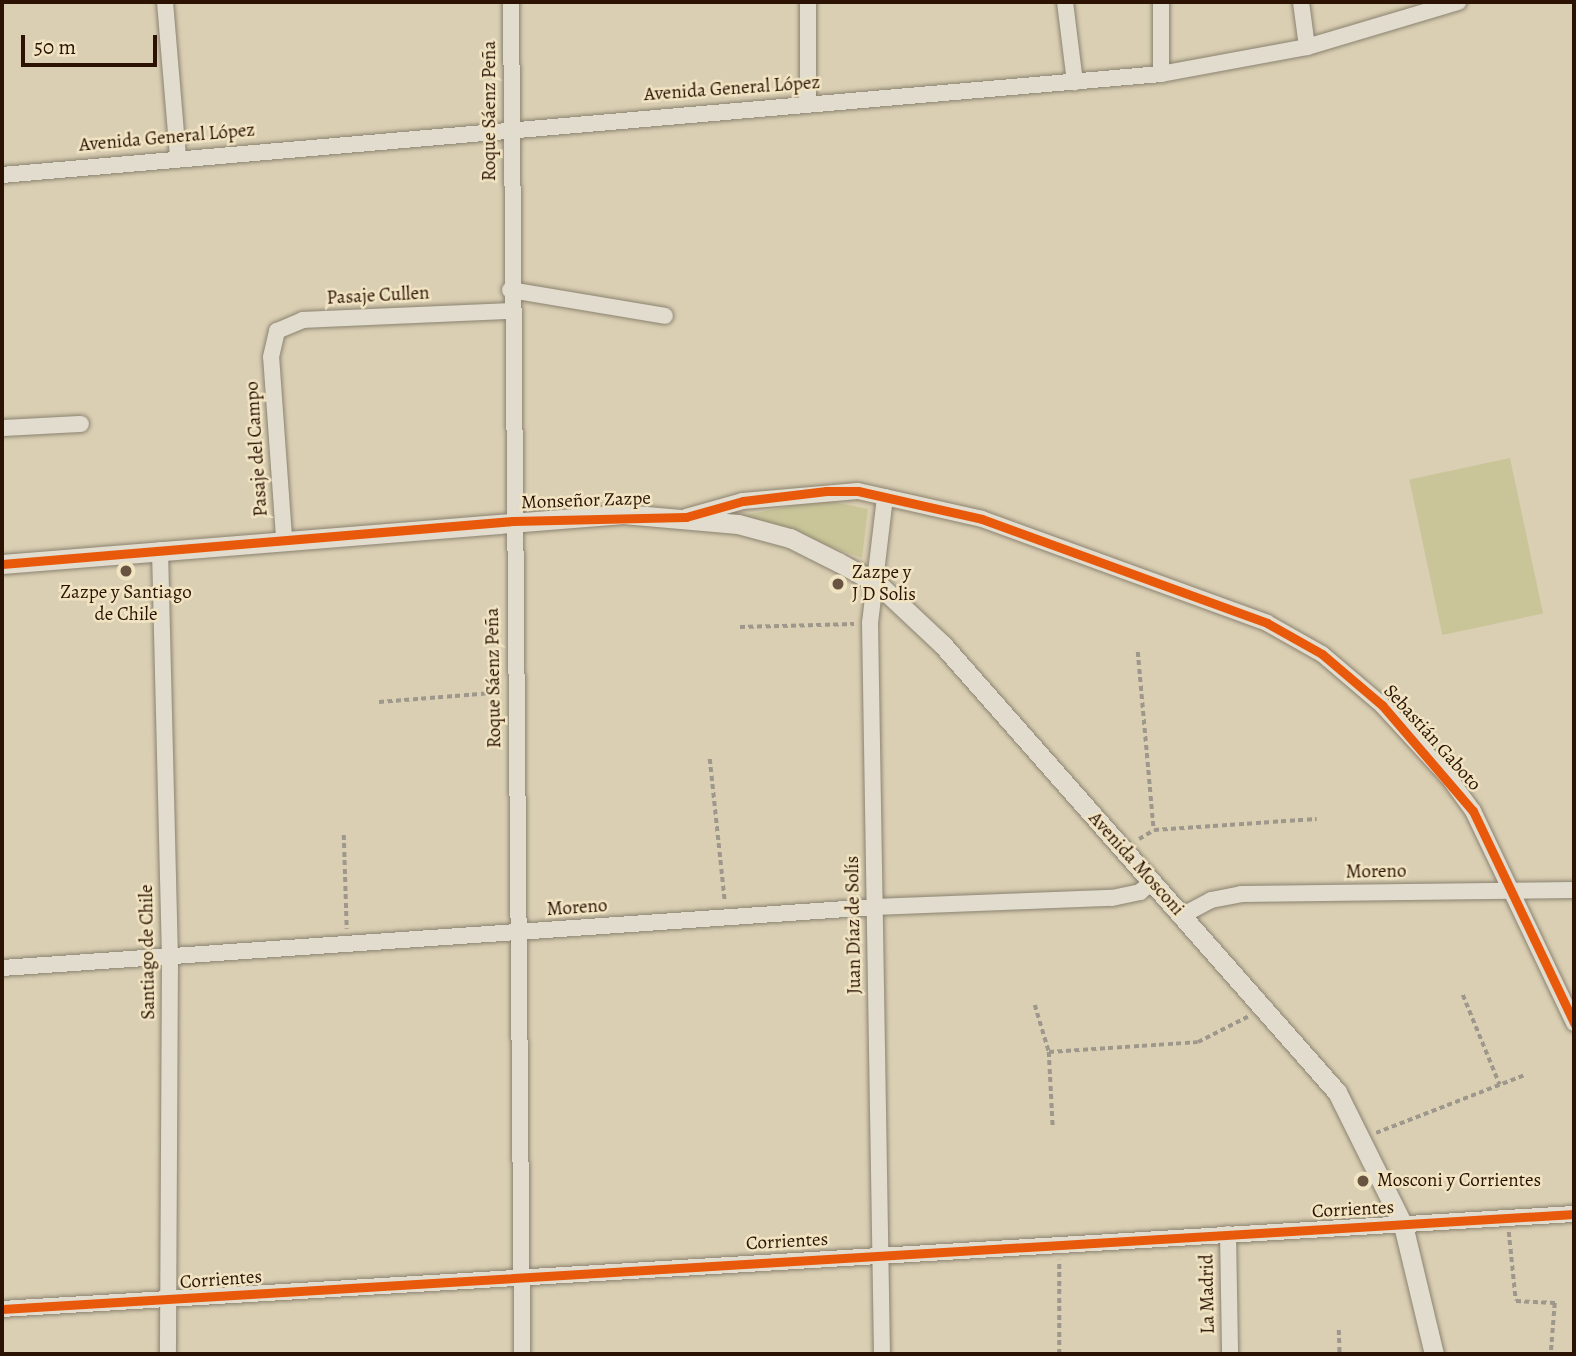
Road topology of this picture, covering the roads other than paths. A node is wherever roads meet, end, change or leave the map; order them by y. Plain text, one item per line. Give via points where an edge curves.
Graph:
1 (166, 2) edge
2 (510, 2) edge
3 (808, 2) edge
4 (1065, 2) edge
5 (1161, 2) edge
6 (1301, 2) edge
7 (1458, 2) edge
8 (1440, 5) edge
9 (1307, 47) junction
10 (1161, 74) junction
11 (1075, 82) junction
12 (808, 104) junction
13 (513, 127) junction
14 (178, 158) junction
15 (2, 175) edge
16 (510, 290) junction
17 (510, 311) junction
18 (665, 316) dead end
19 (271, 358) joint
20 (80, 424) dead end
21 (2, 428) edge
22 (884, 497) junction
23 (687, 517) junction
24 (513, 521) junction
25 (284, 537) junction
26 (160, 550) junction
27 (2, 564) edge
28 (1158, 578) joint
29 (878, 584) junction
30 (1152, 881) junction
31 (1508, 890) junction
32 (1574, 890) edge
33 (874, 907) junction
34 (1183, 915) junction
35 (523, 933) junction
36 (170, 958) junction
37 (2, 968) edge
38 (1574, 1023) edge
39 (1574, 1214) edge
40 (1404, 1225) junction
41 (1228, 1234) junction
42 (881, 1254) junction
43 (522, 1275) junction
44 (168, 1302) junction
45 (2, 1310) edge
46 (168, 1354) edge
47 (522, 1354) edge
48 (882, 1354) edge
49 (1230, 1354) edge
50 (1434, 1354) edge

1 - 14 street
2 - 13 street, Roque Sáenz Peña
3 - 12 street
4 - 11 street
5 - 10 street
6 - 9 street
7 - 8 street, Avenida General López
8 - 9 street, Avenida General López
9 - 10 street, Avenida General López
10 - 11 street, Avenida General López
11 - 12 street, Avenida General López
12 - 13 street, Avenida General López
13 - 14 street, Avenida General López
13 - 16 street, Roque Sáenz Peña
14 - 15 street, Avenida General López
16 - 17 street, Roque Sáenz Peña
16 - 18 street
17 - 19 street, Pasaje Cullen via 303,320 277,331
17 - 24 street, Roque Sáenz Peña
19 - 25 street, Pasaje del Campo
20 - 21 street
22 - 23 street, Monseñor Zazpe via 826,491 743,501
22 - 28 street, Monseñor Zazpe via 982,519
22 - 29 street, Juan Díaz de Solís
23 - 24 street, Monseñor Zazpe
23 - 29 street, Avenida Mosconi via 790,538
24 - 25 street, Monseñor Zazpe
24 - 35 street, Roque Sáenz Peña
25 - 26 street, Monseñor Zazpe
26 - 27 street, Monseñor Zazpe
26 - 36 street, Santiago de Chile
28 - 31 street, Sebastián Gaboto via 1267,623 1322,654 1382,705 1473,811
29 - 30 street, Avenida Mosconi via 942,644
29 - 33 street, Juan Díaz de Solís via 870,624
30 - 33 street, Moreno via 1140,892 1112,898
30 - 34 street, Avenida Mosconi
31 - 32 street, Moreno
31 - 34 street, Moreno via 1241,894 1211,900
31 - 38 street, Sebastián Gaboto
33 - 35 street, Moreno
33 - 42 street, Juan Díaz de Solís
34 - 40 street, Avenida Mosconi via 1337,1092
35 - 36 street, Moreno
35 - 43 street, Roque Sáenz Peña
36 - 37 street, Moreno
36 - 44 street, Santiago de Chile
39 - 40 street, Corrientes
40 - 41 street, Corrientes
40 - 50 street, Avenida Mosconi
41 - 42 street, Corrientes
41 - 49 street, La Madrid
42 - 43 street, Corrientes
42 - 48 street, Juan Díaz de Solís
43 - 44 street, Corrientes
43 - 47 street, Roque Sáenz Peña
44 - 45 street, Corrientes
44 - 46 street, Santiago de Chile

